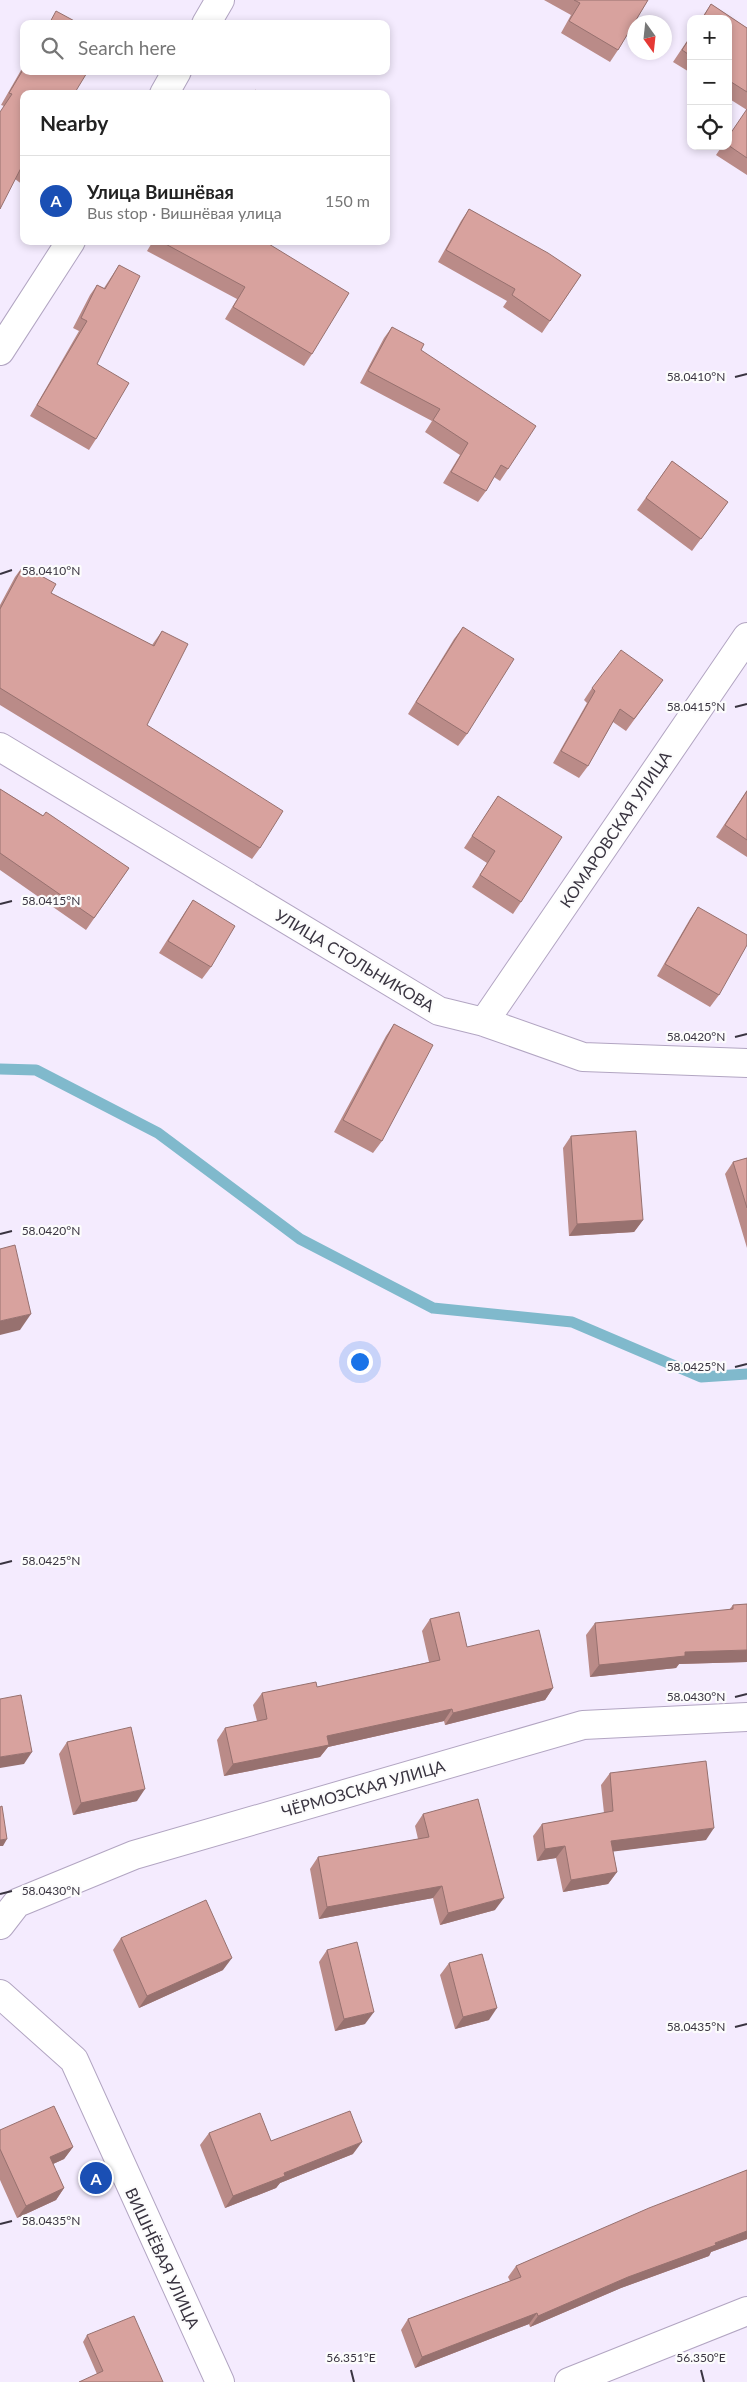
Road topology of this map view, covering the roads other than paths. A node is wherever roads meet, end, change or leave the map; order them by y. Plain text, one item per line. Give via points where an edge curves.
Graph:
1 (220, 0) edge
2 (208, 20) edge
3 (175, 75) edge
4 (166, 90) edge
5 (68, 245) edge
6 (0, 351) edge
7 (747, 637) edge
8 (0, 747) edge
9 (484, 1022) junction
10 (747, 1063) edge
11 (747, 1717) edge
12 (0, 1925) edge
13 (0, 1994) edge
14 (747, 2311) edge
15 (220, 2382) edge
16 (568, 2382) edge

1 - 2 street
3 - 4 street
5 - 6 street
7 - 9 street, КОМАРОВСКАЯ УЛИЦА
8 - 9 street, УЛИЦА СТОЛЬНИКОВА via 439,1011
9 - 10 street, УЛИЦА СТОЛЬНИКОВА via 583,1056
11 - 12 street, ЧЁРМОЗСКАЯ УЛИЦА via 583,1725 134,1855 17,1903
13 - 15 street, ВИШНЁВАЯ УЛИЦА via 74,2060
14 - 16 street

